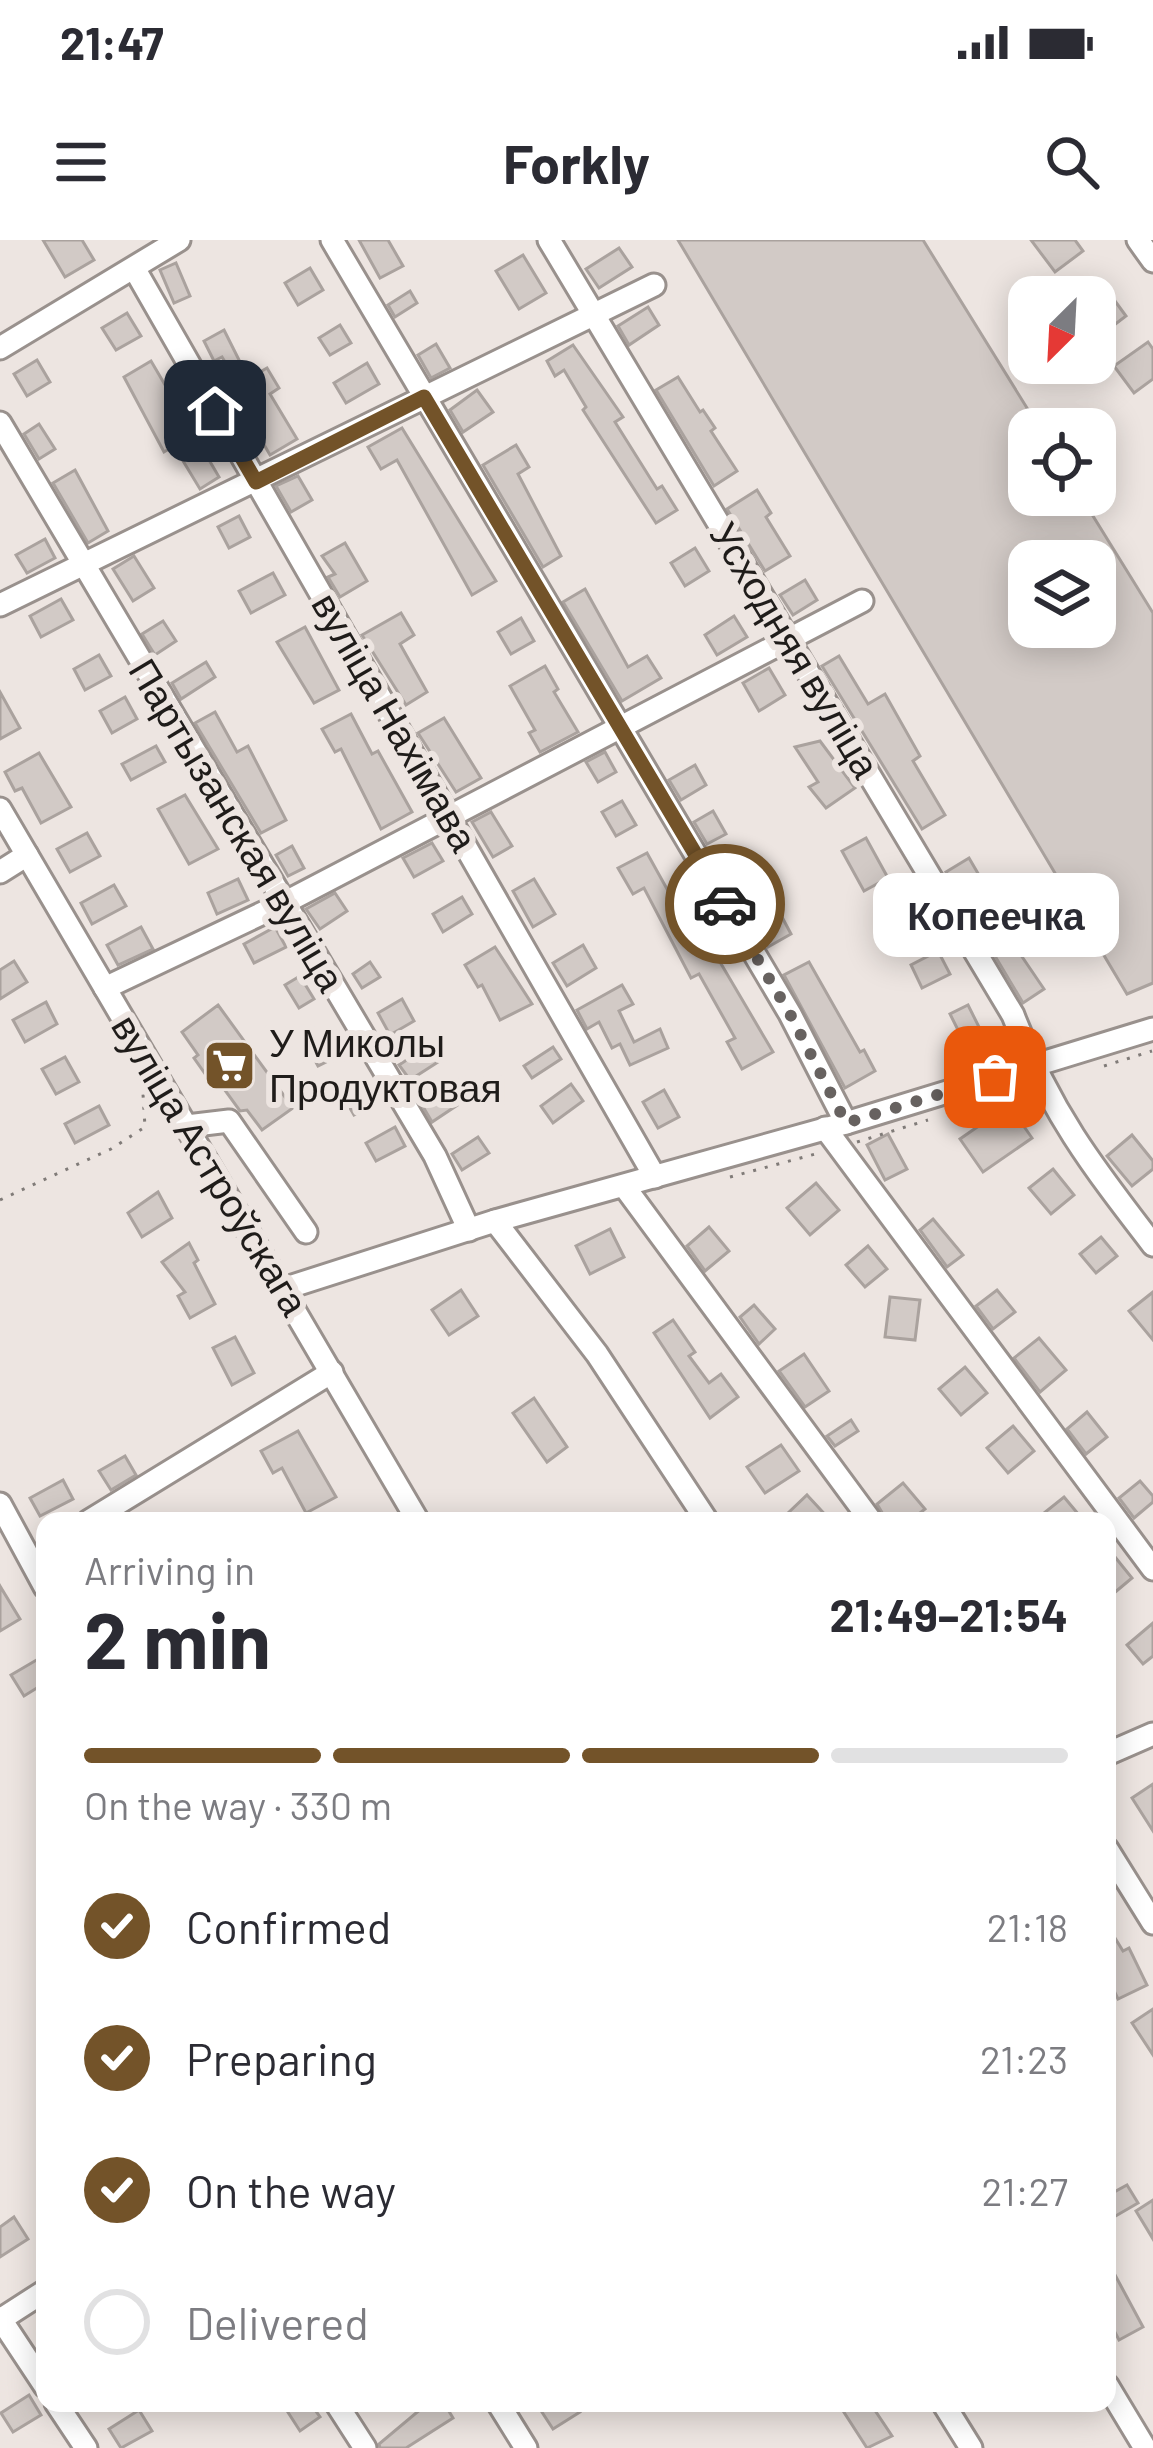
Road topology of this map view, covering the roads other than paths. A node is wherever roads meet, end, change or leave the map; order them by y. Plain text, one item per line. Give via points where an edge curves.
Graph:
1 (178, 240) edge
2 (332, 240) edge
3 (549, 240) edge
4 (1138, 240) edge
5 (1153, 261) edge
6 (134, 268) junction
7 (654, 285) dead end
8 (594, 315) junction
9 (0, 348) edge
10 (424, 397) junction
11 (0, 423) edge
12 (256, 482) junction
13 (82, 565) junction
14 (862, 601) dead end
15 (0, 605) edge
16 (789, 639) junction
17 (619, 726) junction
18 (0, 809) edge
19 (450, 817) junction
20 (27, 855) junction
21 (0, 872) edge
22 (284, 903) junction
23 (105, 988) junction
24 (1153, 1029) edge
25 (1032, 1065) junction
26 (187, 1126) junction
27 (836, 1126) junction
28 (655, 1178) junction
29 (624, 1186) junction
30 (495, 1221) junction
31 (469, 1229) junction
32 (306, 1232) dead end
33 (1153, 1245) edge
34 (283, 1289) junction
35 (332, 1372) junction
36 (0, 1504) edge
37 (104, 1512) edge
38 (413, 1512) edge
39 (701, 1512) edge
40 (865, 1512) edge
41 (1112, 1512) edge
42 (1116, 1517) edge
43 (36, 1552) edge
44 (1153, 1569) edge
45 (1153, 1735) edge
46 (1116, 1750) edge
47 (1116, 1863) edge
48 (1153, 1923) edge
49 (36, 2297) edge
50 (0, 2319) edge
51 (36, 2373) edge
52 (1116, 2400) edge
53 (62, 2412) edge
54 (343, 2412) edge
55 (504, 2412) edge
56 (949, 2412) edge
57 (86, 2448) edge
58 (365, 2448) edge
59 (526, 2448) edge
60 (971, 2448) edge
61 (1145, 2448) edge

1 - 6 street
2 - 10 street
3 - 8 street, Усходняя вуліца
4 - 5 street
6 - 9 street
6 - 12 street, вуліца Нахімава
7 - 8 street
8 - 10 street
8 - 16 street, Усходняя вуліца
10 - 12 street
10 - 17 street
11 - 13 street, Партызанская вуліца
12 - 13 street
12 - 19 street, вуліца Нахімава
13 - 15 street
13 - 22 street, Партызанская вуліца
14 - 16 street
16 - 17 street
16 - 25 street, Усходняя вуліца via 1013,1016
17 - 19 street
17 - 27 street via 790,1014
18 - 20 street, вуліца Астроўскага
19 - 22 street
19 - 28 street, вуліца Нахімава
20 - 21 street
20 - 23 street, вуліца Астроўскага
22 - 23 street
22 - 31 street, Партызанская вуліца via 435,1156
23 - 26 street, вуліца Астроўскага
24 - 25 street
25 - 27 street
25 - 33 street, Усходняя вуліца via 1080,1151
26 - 32 street via 229,1121
26 - 34 street, вуліца Астроўскага
27 - 28 street
27 - 41 street
28 - 29 street
29 - 30 street
29 - 40 street
30 - 31 street
30 - 39 street via 597,1354
31 - 34 street
34 - 35 street, вуліца Астроўскага
35 - 37 street
35 - 38 street, вуліца Астроўскага
36 - 43 street
42 - 44 street
45 - 46 street
47 - 48 street
49 - 50 street
50 - 51 street
52 - 61 street
53 - 57 street
54 - 58 street
55 - 59 street
56 - 60 street

